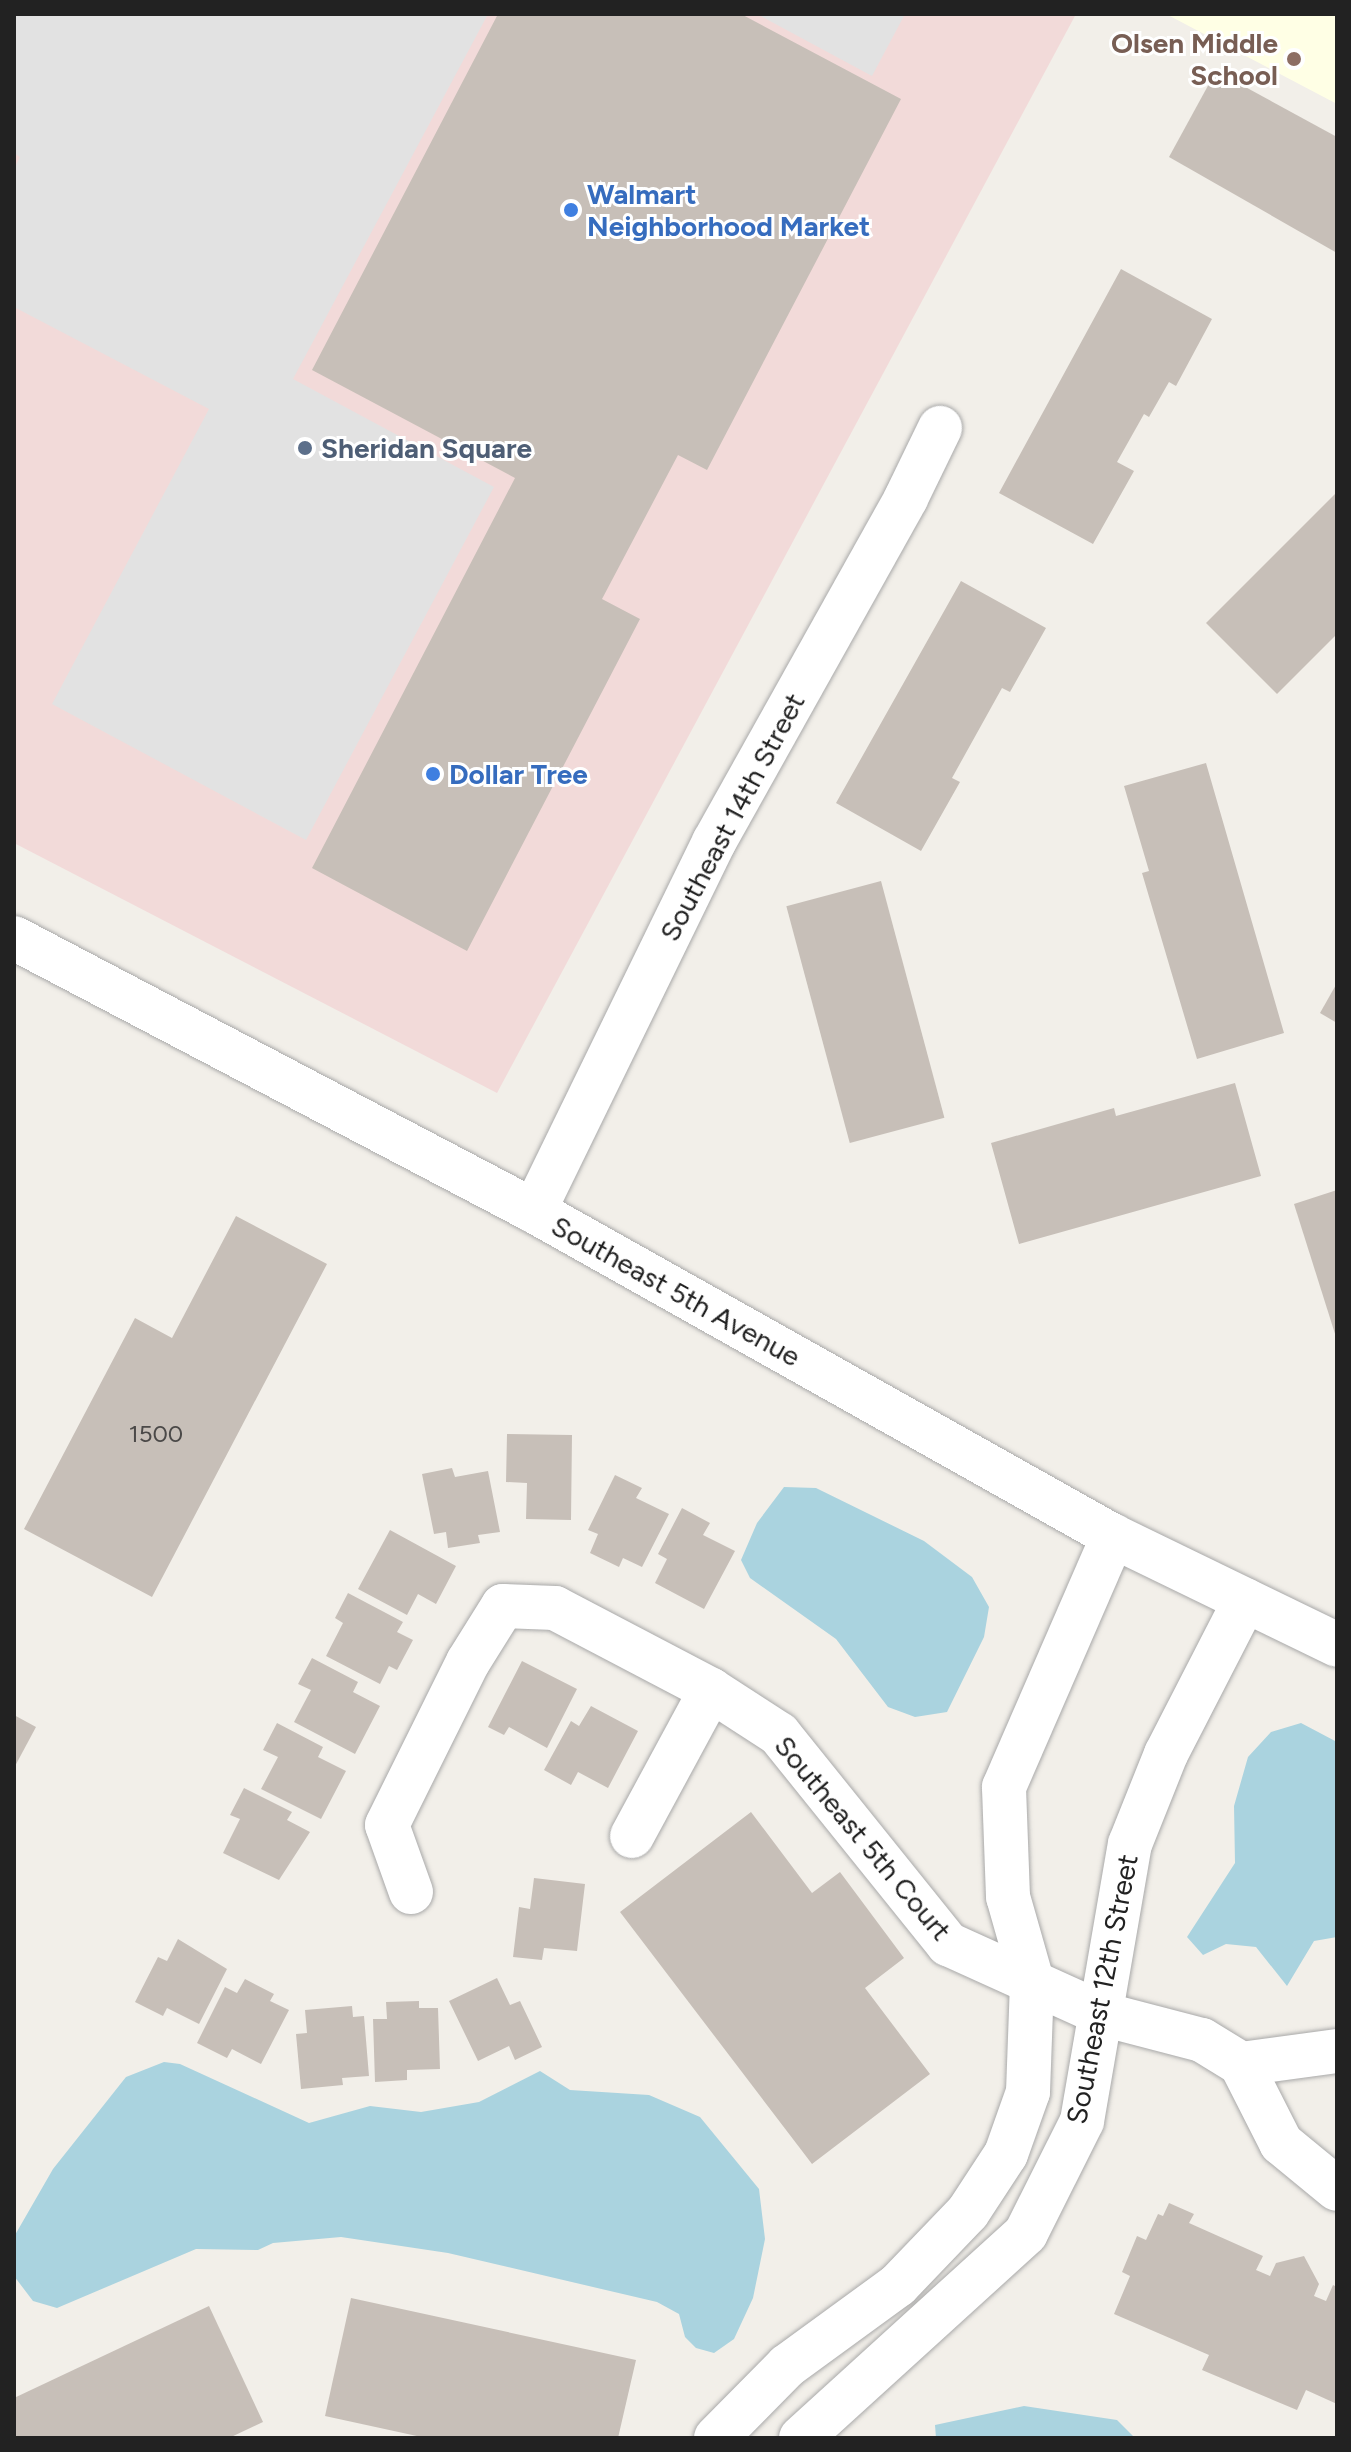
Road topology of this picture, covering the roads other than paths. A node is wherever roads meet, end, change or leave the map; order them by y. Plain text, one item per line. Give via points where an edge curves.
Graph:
1 (940, 428) dead end
2 (14, 938) edge
3 (534, 1211) junction
4 (1113, 1536) junction
5 (1245, 1600) junction
6 (1337, 1645) edge
7 (711, 1690) junction
8 (632, 1836) dead end
9 (411, 1892) dead end
10 (1032, 1981) junction
11 (1102, 2014) junction
12 (1337, 2051) edge
13 (1241, 2064) junction
14 (1337, 2189) edge
15 (716, 2438) edge
16 (801, 2438) edge

1 - 3 street, Southeast 14th Street via 714,842
2 - 3 street, Southeast 5th Avenue
3 - 4 street, Southeast 5th Avenue
4 - 5 street, Southeast 5th Avenue
4 - 10 street, Southeast 12th Street via 1004,1787 1008,1897
5 - 6 street, Southeast 5th Avenue
5 - 11 street, Southeast 12th Street via 1166,1754 1130,1844 1111,1930
7 - 8 street
7 - 9 street, Southeast 5th Court via 555,1608 503,1606 468,1662 387,1825
7 - 10 street, Southeast 5th Court via 779,1734 948,1944
10 - 11 street, Southeast 5th Court
10 - 15 street, Southeast 12th Street via 1028,2092 1006,2154 968,2212 898,2285 787,2366
11 - 13 street, Southeast 5th Court via 1202,2040
11 - 16 street, Southeast 12th Street via 1082,2121 1026,2233
12 - 13 street
13 - 14 street via 1281,2143

